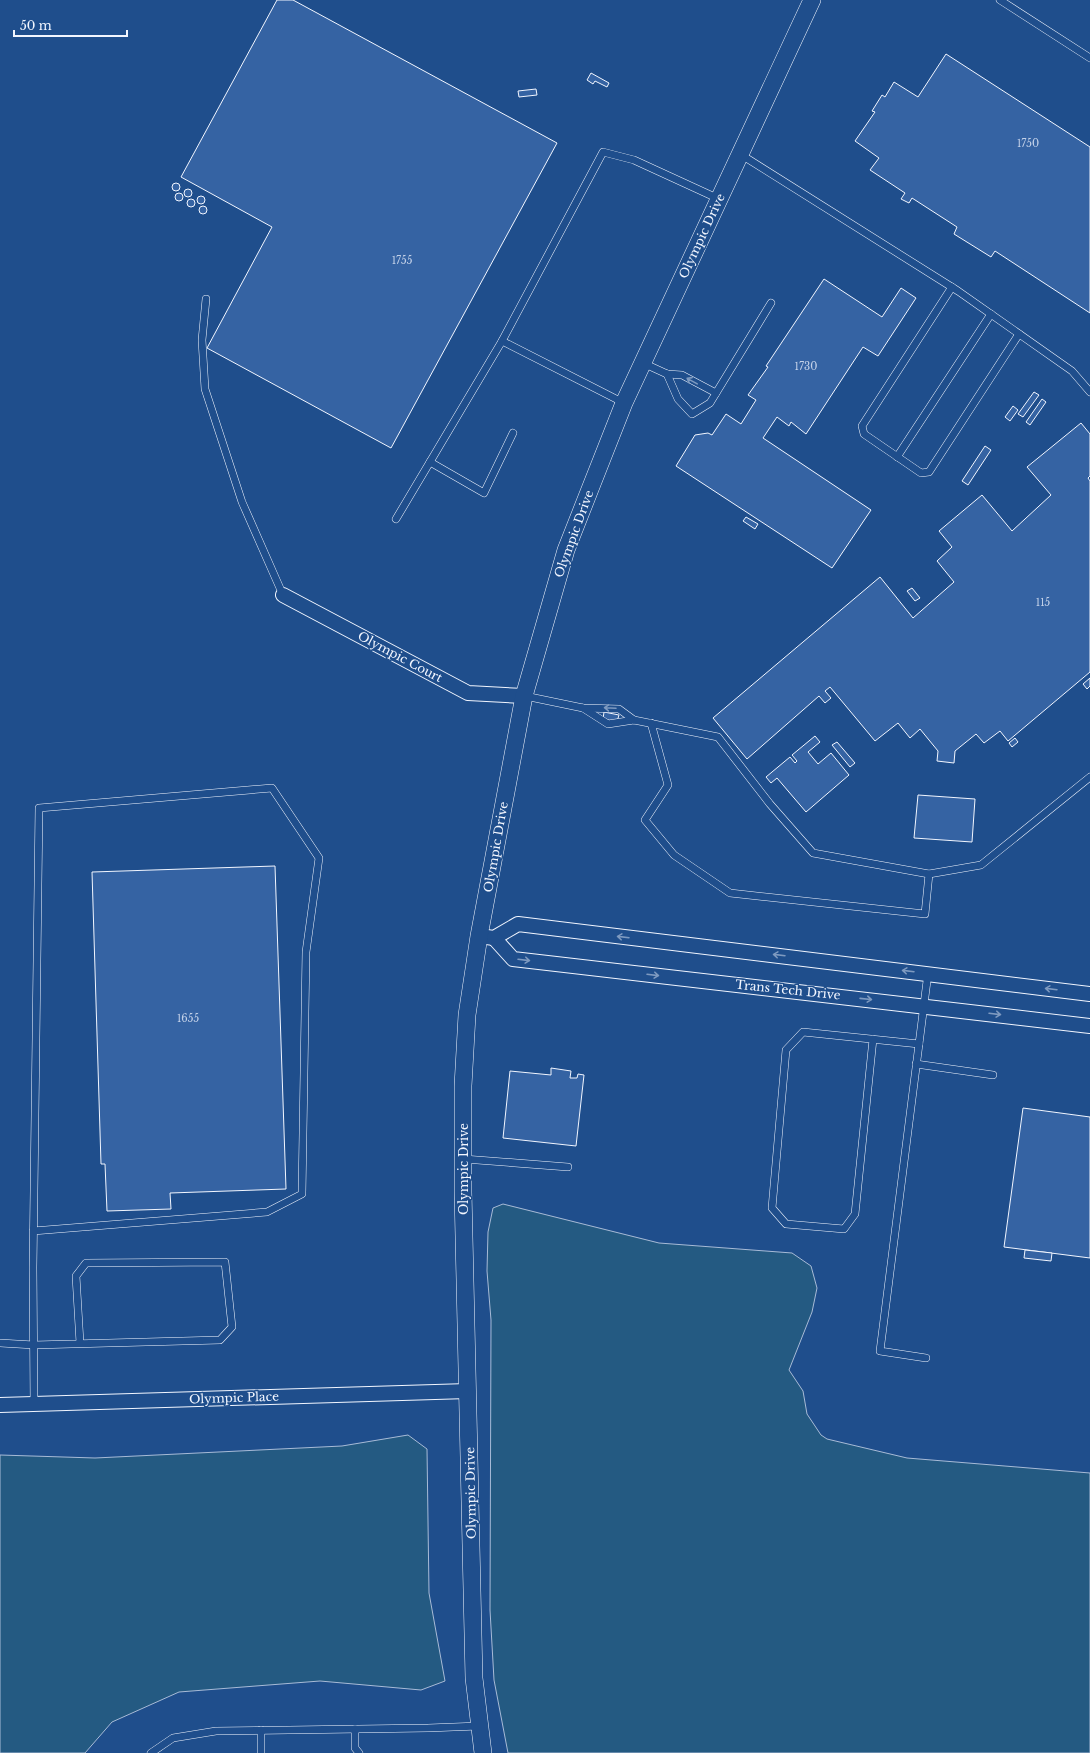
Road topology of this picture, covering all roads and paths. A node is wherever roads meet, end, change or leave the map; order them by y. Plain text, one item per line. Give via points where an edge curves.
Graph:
1 (812, 0) edge
2 (1000, 0) edge
3 (1090, 58) edge
4 (740, 154) junction
5 (719, 200) junction
6 (952, 287) junction
7 (206, 300) dead end
8 (771, 303) dead end
9 (991, 314) junction
10 (1019, 334) junction
11 (502, 341) junction
12 (643, 363) junction
13 (667, 374) junction
14 (1090, 392) edge
15 (716, 393) junction
16 (624, 403) junction
17 (513, 433) dead end
18 (897, 457) junction
19 (430, 462) junction
20 (396, 519) dead end
21 (283, 595) joint
22 (524, 696) junction
23 (583, 708) junction
24 (634, 720) junction
25 (651, 723) junction
26 (1090, 777) edge
27 (929, 874) junction
28 (487, 937) junction
29 (928, 973) junction
30 (1090, 994) edge
31 (924, 1006) junction
32 (1090, 1026) edge
33 (873, 1039) junction
34 (919, 1044) junction
35 (916, 1064) junction
36 (994, 1075) dead end
37 (463, 1159) junction
38 (568, 1168) dead end
39 (33, 1231) junction
40 (0, 1343) edge
41 (80, 1344) junction
42 (34, 1345) junction
43 (926, 1358) dead end
44 (468, 1391) junction
45 (34, 1404) junction
46 (0, 1405) edge
47 (480, 1726) junction
48 (354, 1729) junction
49 (261, 1730) junction
50 (164, 1744) junction
51 (151, 1753) edge
52 (164, 1753) edge
53 (261, 1753) edge
54 (359, 1753) edge
55 (483, 1753) edge

1 - 4 street, Olympic Drive
2 - 3 lane
4 - 5 street, Olympic Drive
4 - 6 lane
5 - 11 lane via 634,160 603,152
5 - 12 street, Olympic Drive
6 - 9 lane
6 - 18 lane via 862,426 864,434
7 - 21 lane via 202,340 206,389 242,502
8 - 15 lane
9 - 10 lane
9 - 18 lane
10 - 14 lane via 1072,371
10 - 18 lane via 929,472 921,473
11 - 16 lane
11 - 19 lane
12 - 13 lane
12 - 16 street, Olympic Drive
15 -> 13 lane via 682,375
13 - 15 lane via 678,399 692,414 710,403
16 - 22 street, Olympic Drive via 566,550
17 - 19 lane via 484,493
19 - 20 lane
21 - 22 street, Olympic Court via 468,693
22 - 23 lane
22 - 28 street, Olympic Drive
24 -> 23 lane via 619,709
23 - 24 lane via 608,724
24 - 25 lane
25 - 27 lane via 718,737 770,804 813,853
25 - 27 lane via 668,785 645,820 674,855 730,893 925,914
26 - 27 lane via 982,866
29 -> 28 street via 518,924
28 -> 31 street, Trans Tech Drive via 513,959
28 - 37 street, Olympic Drive via 467,1015 463,1086
30 -> 29 street
29 - 31 lane
31 -> 32 street, Trans Tech Drive
31 - 34 lane
33 - 33 lane via 803,1032 786,1050 772,1208 786,1224 844,1229 855,1214
33 - 34 lane
34 - 35 lane
35 - 36 lane
35 - 43 lane via 880,1351
37 - 38 lane
37 - 44 street, Olympic Drive
39 - 39 lane via 39,808 272,788 319,858 306,952 302,1194 266,1212
39 - 42 lane
40 - 42 lane
41 - 41 lane via 220,1340 232,1327 225,1262 86,1263 76,1276
41 - 42 lane
42 - 45 lane
44 - 45 street, Olympic Place
44 - 47 street, Olympic Drive via 474,1678
45 - 46 street, Olympic Place
47 - 48 lane
47 - 55 street, Olympic Drive
48 - 49 lane
48 - 54 lane via 355,1748
49 - 50 lane via 216,1730 173,1738
49 - 53 lane
50 - 51 lane
50 - 52 lane

